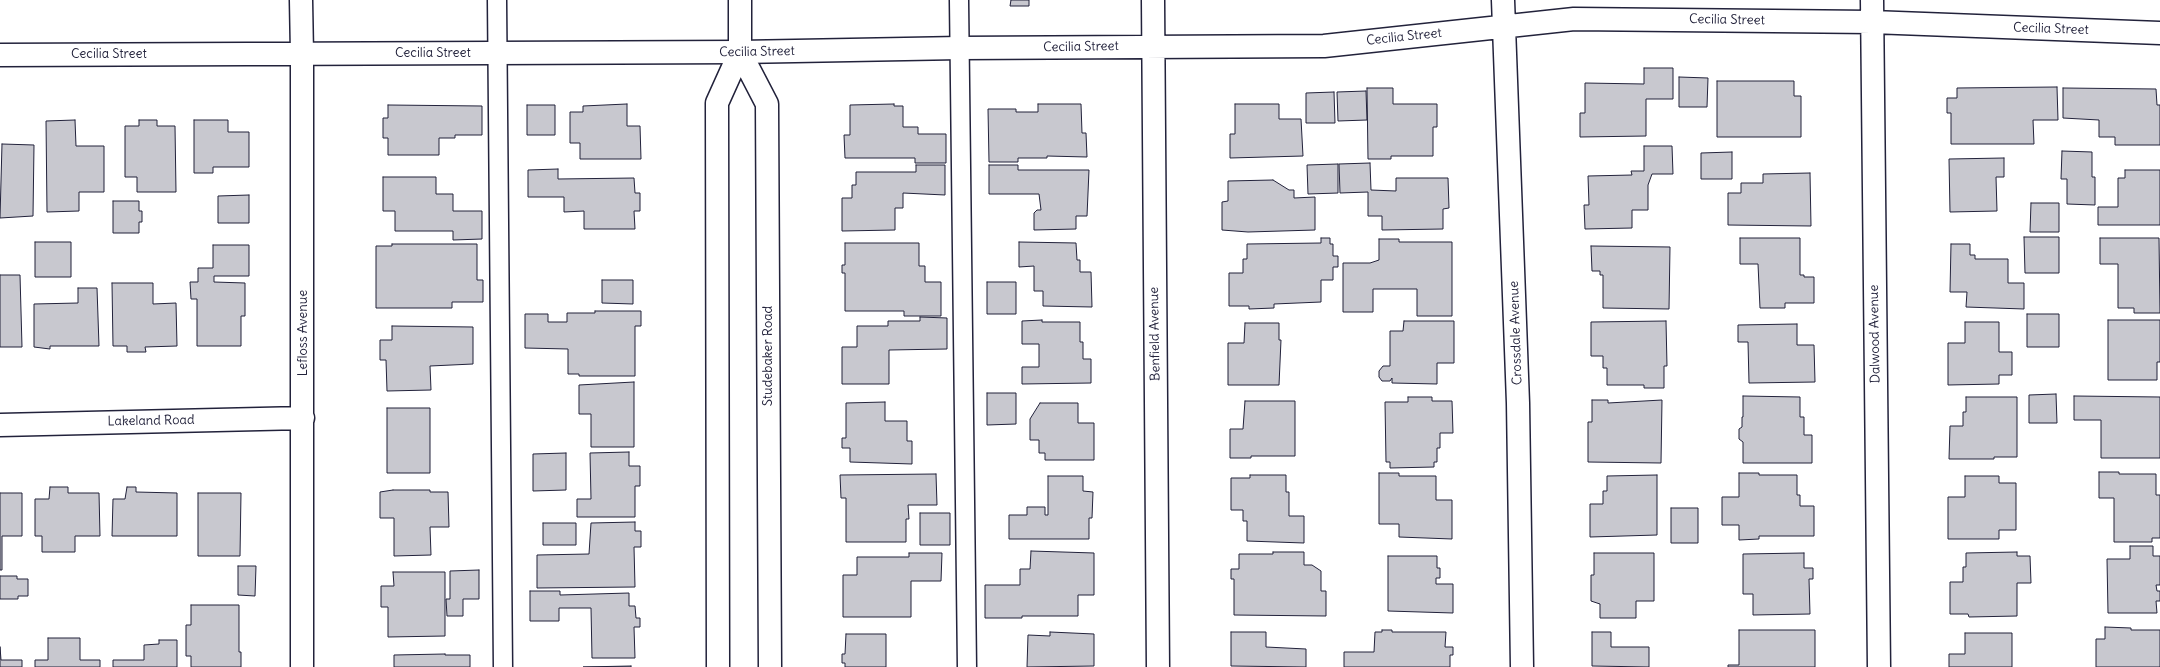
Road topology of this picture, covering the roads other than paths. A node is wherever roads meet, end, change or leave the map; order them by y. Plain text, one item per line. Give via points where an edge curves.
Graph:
1 (301, 0) edge
2 (497, 0) edge
3 (740, 0) edge
4 (959, 0) edge
5 (1153, 0) edge
6 (1502, 0) edge
7 (1872, 0) edge
8 (1872, 22) junction
9 (1505, 27) junction
10 (2160, 34) edge
11 (1153, 46) junction
12 (960, 48) junction
13 (499, 52) junction
14 (740, 52) junction
15 (302, 54) junction
16 (0, 55) edge
17 (303, 418) junction
18 (0, 425) edge
19 (302, 667) edge
20 (503, 667) edge
21 (718, 667) edge
22 (770, 667) edge
23 (967, 667) edge
24 (1158, 667) edge
25 (1522, 667) edge
26 (1878, 667) edge

1 - 15 street, Lefloss Avenue
2 - 13 lane
3 - 14 street, Studebaker Road
4 - 12 lane
5 - 11 street, Benfield Avenue
6 - 9 street, Crossdale Avenue
7 - 8 street, Dalwood Avenue
8 - 9 street, Cecilia Street via 1574,19
8 - 10 street, Cecilia Street
8 - 26 street, Dalwood Avenue
9 - 11 street, Cecilia Street via 1324,46
9 - 25 street, Crossdale Avenue via 1518,403
11 - 12 street, Cecilia Street
11 - 24 street, Benfield Avenue
12 - 14 street, Cecilia Street
12 - 23 lane
13 - 14 street, Cecilia Street
13 - 15 street, Cecilia Street
13 - 20 lane
14 - 21 street, Studebaker Road via 717,103
14 - 22 street, Studebaker Road via 767,104
15 - 16 street, Cecilia Street
15 - 17 street, Lefloss Avenue
17 - 18 street, Lakeland Road
17 - 19 street, Lefloss Avenue

